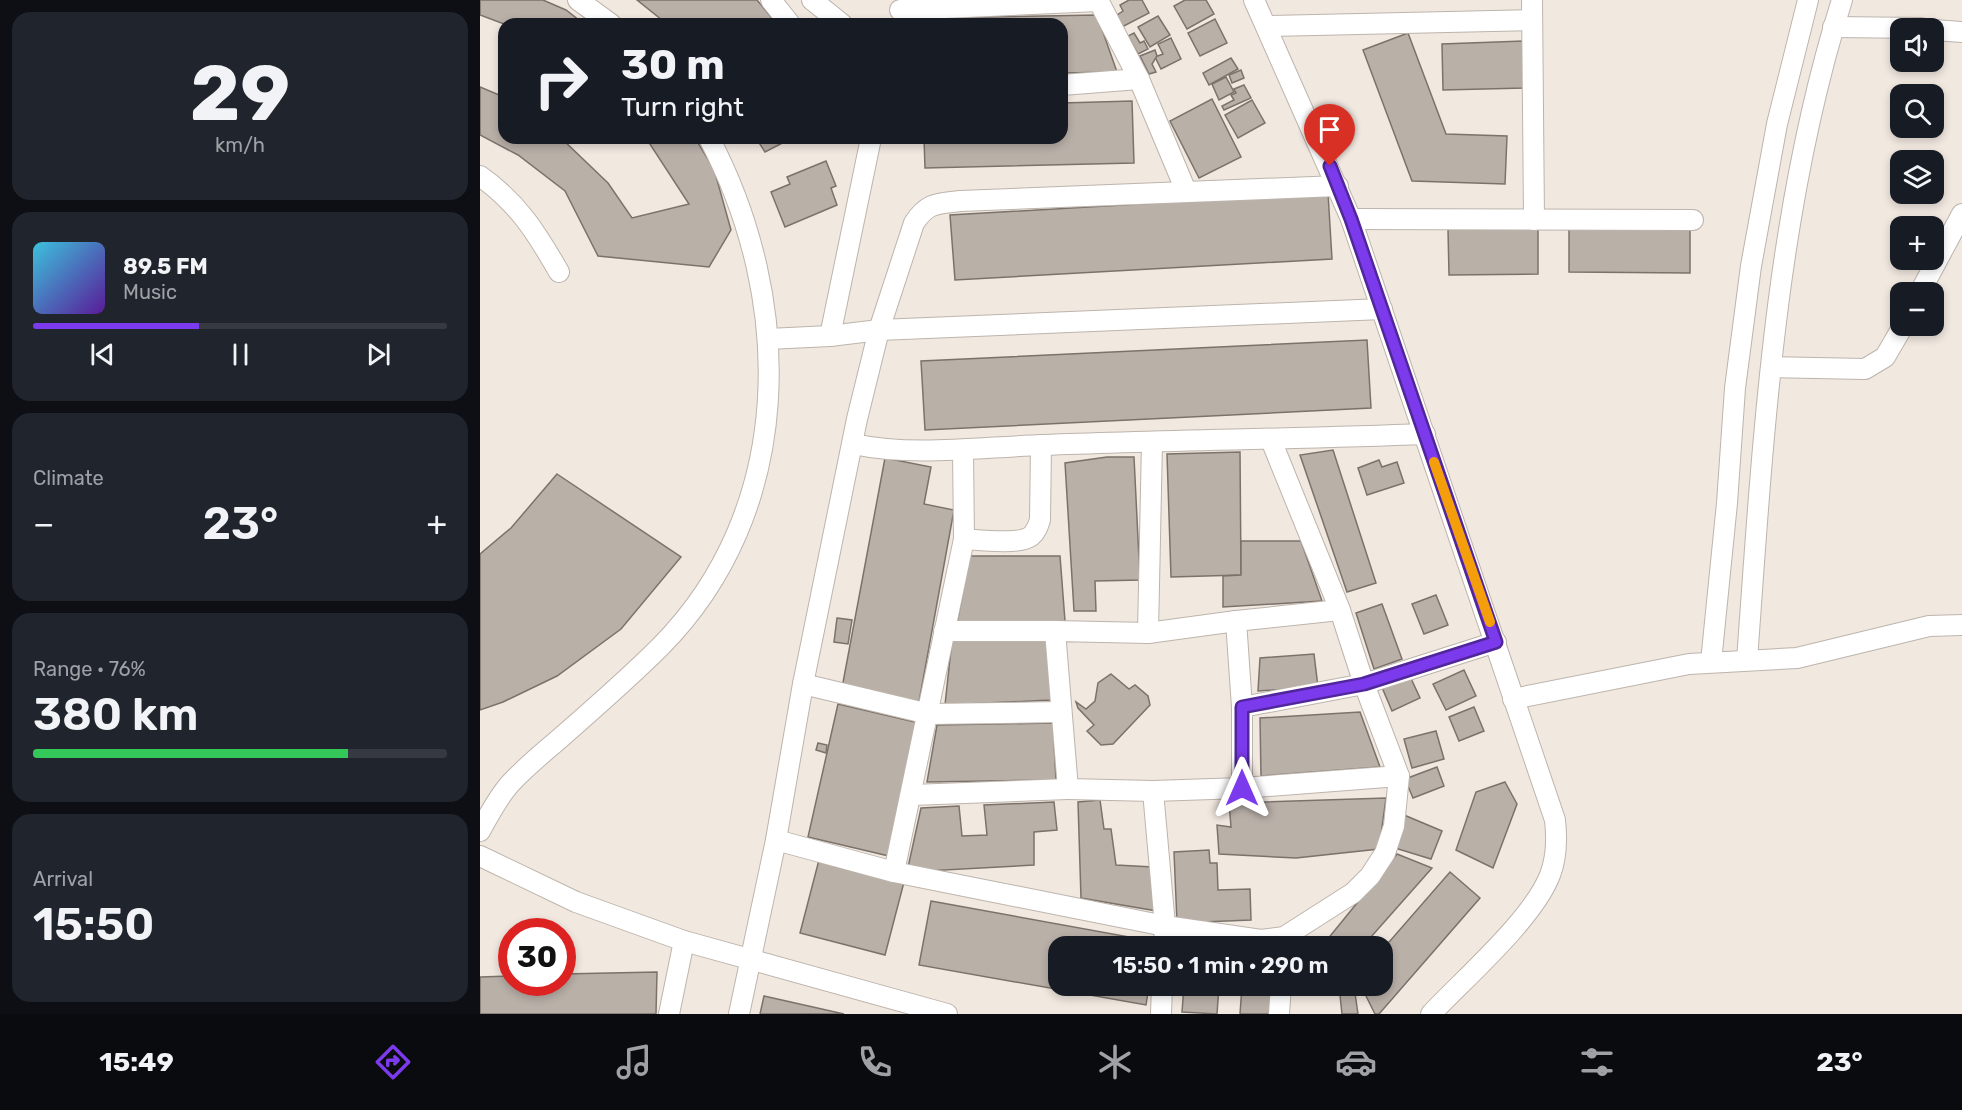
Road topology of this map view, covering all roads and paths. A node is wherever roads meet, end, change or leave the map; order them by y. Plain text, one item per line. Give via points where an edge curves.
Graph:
1 (771, 0) edge
2 (812, 0) edge
3 (1098, 0) edge
4 (1254, 0) edge
5 (1532, 0) edge
6 (1808, 0) edge
7 (1842, 0) edge
8 (591, 3) edge
9 (899, 11) edge
10 (605, 18) edge
11 (785, 18) edge
12 (834, 18) edge
13 (1532, 20) junction
14 (1268, 27) junction
15 (1833, 27) junction
16 (1890, 28) edge
17 (1944, 31) edge
18 (1962, 32) edge
19 (1139, 79) junction
20 (1068, 85) edge
21 (712, 144) edge
22 (858, 144) edge
23 (870, 144) edge
24 (866, 162) junction
25 (480, 176) edge
26 (1338, 186) junction
27 (1186, 191) junction
28 (1962, 214) edge
29 (1351, 219) junction
30 (1534, 220) junction
31 (1693, 220) dead end
32 (559, 272) dead end
33 (1925, 282) edge
34 (1382, 309) junction
35 (879, 330) junction
36 (830, 336) junction
37 (1897, 336) edge
38 (768, 339) junction
39 (1772, 367) junction
40 (1425, 434) junction
41 (1270, 440) junction
42 (1152, 442) junction
43 (853, 444) junction
44 (1041, 445) junction
45 (963, 450) junction
46 (964, 539) junction
47 (1340, 610) junction
48 (1236, 621) junction
49 (1962, 625) edge
50 (944, 631) junction
51 (1055, 631) junction
52 (1148, 633) junction
53 (1496, 642) junction
54 (1747, 660) junction
55 (1711, 662) junction
56 (803, 684) junction
57 (1364, 684) junction
58 (1513, 699) junction
59 (1242, 707) junction
60 (1060, 712) junction
61 (929, 714) junction
62 (1399, 776) junction
63 (1242, 788) junction
64 (1068, 789) junction
65 (1154, 791) junction
66 (912, 795) junction
67 (480, 831) edge
68 (776, 840) junction
69 (480, 856) edge
70 (894, 872) junction
71 (1165, 926) junction
72 (1164, 936) edge
73 (1234, 936) edge
74 (1292, 936) edge
75 (684, 941) junction
76 (750, 959) junction
77 (1162, 996) edge
78 (1280, 996) edge
79 (669, 1014) edge
80 (739, 1014) edge
81 (947, 1014) edge
82 (1161, 1014) edge
83 (1279, 1014) edge
84 (1431, 1014) edge

1 - 11 street
2 - 12 street
3 - 9 street
3 - 19 street
4 - 14 street
5 - 13 street
6 - 55 street via 1777,124 1750,266
7 - 15 street
8 - 10 street
13 - 14 street
13 - 30 street
14 - 26 street
15 - 16 street
15 - 39 street via 1796,196
17 - 18 street
19 - 20 street
19 - 27 street
21 - 38 street via 745,217 756,259
22 - 24 street
23 - 24 street
24 - 36 street
25 - 32 street via 517,206
26 - 27 street
26 - 29 street
27 - 35 street via 935,204 923,210 914,223
28 - 33 street
29 - 30 street
29 - 34 street
30 - 31 street
34 - 35 street
34 - 40 street
35 - 36 street
35 - 43 street
36 - 38 street
37 - 39 street via 1885,357 1865,369
38 - 67 street via 771,370 762,449 738,530 709,586 661,646 514,779
39 - 54 street via 1761,455
40 - 41 street
40 - 53 street
41 - 42 street
41 - 47 street
42 - 44 street
42 - 52 street
43 - 45 street via 885,450
43 - 56 street
44 - 45 street
44 - 46 street via 1040,520 1036,531 1020,540
45 - 46 street
46 - 50 street
47 - 48 street
47 - 57 street
48 - 52 street
48 - 59 street
49 - 54 street via 1929,626 1808,656
50 - 51 street
50 - 61 street
51 - 52 street
51 - 60 street
53 - 57 street
53 - 58 street
54 - 55 street
55 - 58 street
56 - 61 street
56 - 68 street
57 - 59 street
57 - 62 street
58 - 84 street via 1555,820 1551,873 1534,904
59 - 63 street
60 - 61 street
60 - 64 street
61 - 66 street
62 - 63 street
62 - 74 street via 1394,826 1385,853 1370,876 1353,893
63 - 65 street
64 - 65 street
64 - 66 street
65 - 71 street
66 - 70 street
68 - 70 street
68 - 76 street
69 - 75 street via 576,902
70 - 71 street
71 - 72 street
71 - 73 street
75 - 76 street
75 - 79 street
76 - 80 street
76 - 81 street
77 - 82 street
78 - 83 street

